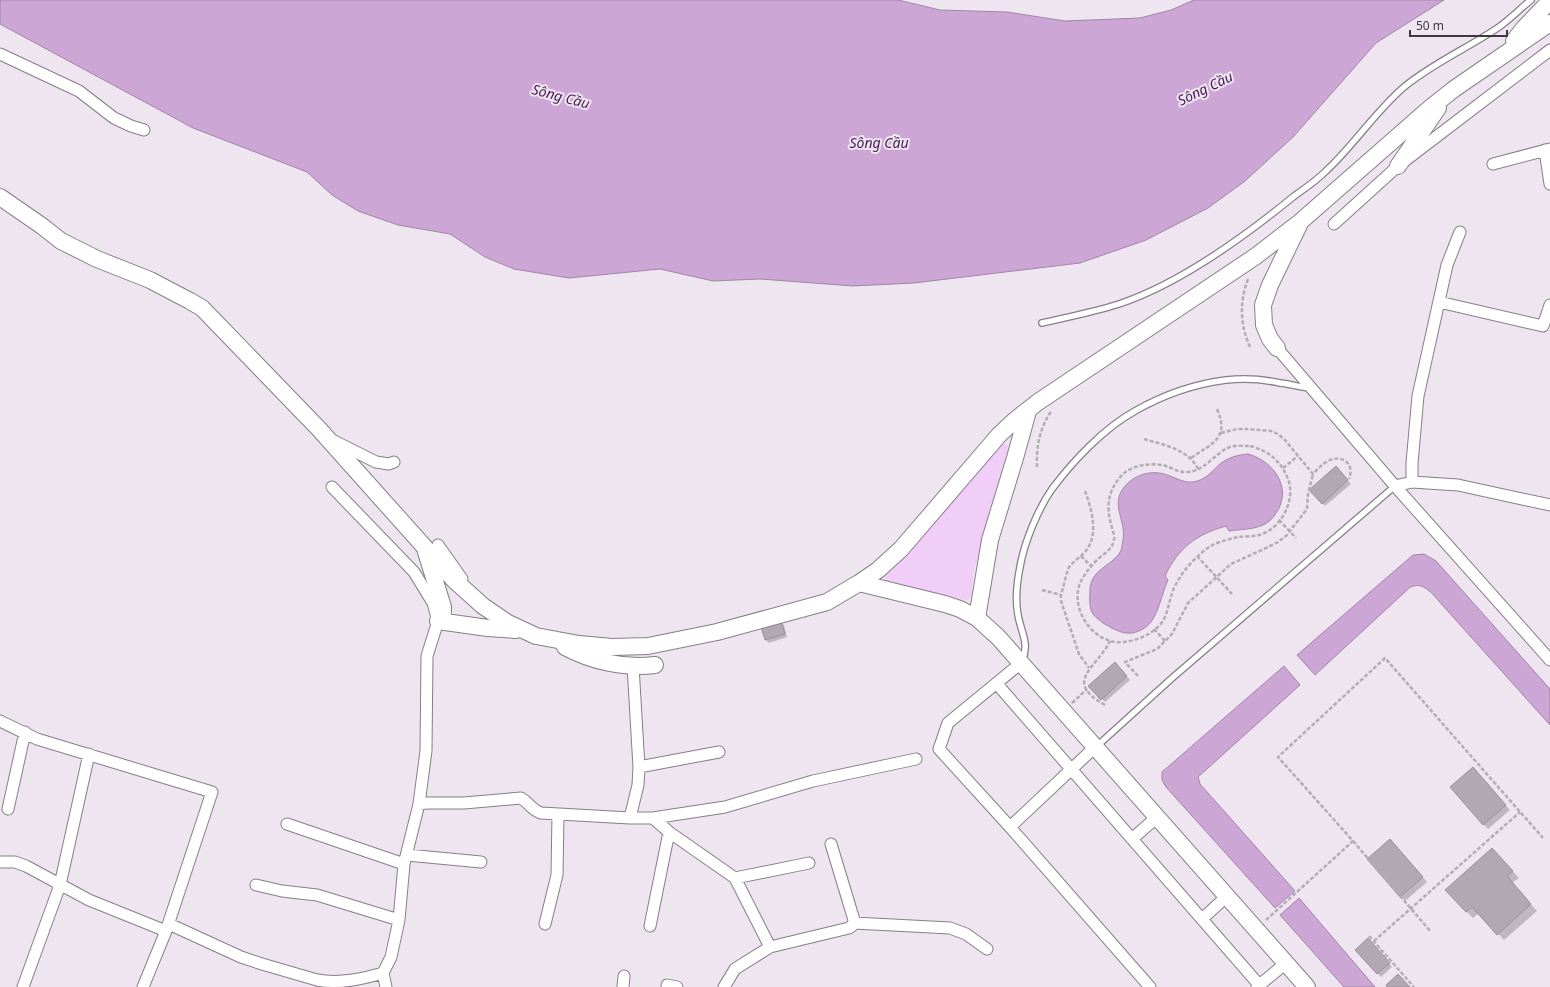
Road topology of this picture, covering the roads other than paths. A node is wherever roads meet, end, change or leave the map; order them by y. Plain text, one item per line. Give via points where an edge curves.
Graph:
1 (1531, 0) edge
2 (1550, 1) edge
3 (1550, 23) edge
4 (1550, 50) edge
5 (0, 54) edge
6 (1503, 55) junction
7 (1447, 94) junction
8 (144, 130) dead end
9 (1547, 150) edge
10 (1493, 164) dead end
11 (1398, 166) junction
12 (1550, 184) edge
13 (0, 197) edge
14 (1300, 222) junction
15 (1334, 224) dead end
16 (1460, 232) dead end
17 (1439, 302) junction
18 (1550, 304) edge
19 (1042, 323) dead end
20 (1278, 348) joint
21 (1313, 388) junction
22 (1028, 411) junction
23 (326, 438) junction
24 (394, 462) dead end
25 (1412, 482) junction
26 (1395, 486) junction
27 (332, 487) dead end
28 (1550, 505) edge
29 (432, 546) junction
30 (859, 584) junction
31 (977, 618) junction
32 (438, 621) junction
33 (521, 630) junction
34 (546, 638) junction
35 (1550, 660) edge
36 (1021, 664) junction
37 (633, 666) junction
38 (655, 666) dead end
39 (997, 684) junction
40 (0, 721) edge
41 (25, 732) junction
42 (1096, 748) junction
43 (719, 752) dead end
44 (89, 754) junction
45 (916, 759) dead end
46 (639, 767) junction
47 (1071, 770) junction
48 (419, 804) junction
49 (8, 809) dead end
50 (558, 814) junction
51 (1157, 817) junction
52 (630, 818) junction
53 (653, 818) junction
54 (287, 824) dead end
55 (1010, 827) junction
56 (669, 832) junction
57 (1132, 839) junction
58 (831, 844) dead end
59 (406, 859) junction
60 (0, 862) edge
61 (481, 862) dead end
62 (809, 863) dead end
63 (735, 878) junction
64 (60, 885) junction
65 (256, 885) dead end
66 (1228, 896) junction
67 (1202, 919) junction
68 (399, 920) junction
69 (854, 923) junction
70 (545, 924) dead end
71 (650, 926) dead end
72 (167, 928) junction
73 (770, 947) junction
74 (987, 949) dead end
75 (1286, 963) junction
76 (383, 973) junction
77 (624, 976) dead end
78 (1259, 986) edge
79 (22, 987) edge
80 (144, 987) edge
81 (386, 987) edge
82 (623, 987) edge
83 (724, 987) edge
84 (1150, 987) edge
85 (1307, 987) edge

1 - 19 lane via 1499,27 1405,86 1325,173 1241,237 1168,283 1144,294 1120,304
2 - 6 main road
3 - 6 main road
4 - 11 street
5 - 8 street via 79,91 114,118
6 - 7 main road
7 - 11 main road
7 - 14 main road
9 - 10 street
9 - 12 street
11 - 15 street
13 - 23 main road via 61,241 150,280 202,308
14 - 20 main road via 1263,305 1264,325 1270,339
14 - 22 main road via 1217,284 1075,377
16 - 17 street via 1447,265
17 - 18 street via 1543,326
17 - 25 street via 1418,396
20 - 21 street
21 - 26 street
21 - 36 lane via 1256,379 1198,384 1133,411 1104,433 1051,490 1032,525 1020,566 1016,600 1026,651
22 - 30 main road via 999,435 901,549
22 - 31 main road via 990,540
23 - 24 street via 376,462
23 - 29 main road
25 - 26 street
25 - 28 street via 1458,485
26 - 35 street
26 - 42 lane via 1171,679
27 - 32 street via 414,572 433,602
29 - 32 main road via 443,608
29 - 33 main road via 454,580 483,606
30 - 31 main road via 945,604
30 - 34 main road via 827,602 801,610 648,646 579,644
31 - 36 main road via 998,637
32 - 33 main road
32 - 48 street via 427,656 426,751
33 - 34 main road
34 - 37 main road via 592,659
36 - 39 street
36 - 42 main road
37 - 38 main road
37 - 46 street
39 - 47 street
39 - 55 street via 948,723 939,749
40 - 41 street
41 - 44 street via 37,739
41 - 49 street
42 - 47 street
42 - 51 main road
43 - 46 street
44 - 64 street
44 - 72 street via 212,792
45 - 53 street via 814,781 726,807
46 - 52 street via 638,785
47 - 55 street
47 - 57 street
48 - 50 street via 521,798 534,810
48 - 59 street
50 - 52 street
50 - 70 street via 557,875
51 - 57 street
51 - 66 main road
52 - 53 street
53 - 56 street
54 - 59 street
55 - 84 street
56 - 63 street
56 - 71 street
57 - 67 street
58 - 69 street
59 - 61 street
59 - 68 street
60 - 64 street via 15,862 26,866
62 - 63 street
63 - 73 street
64 - 72 street via 89,900
64 - 79 street
65 - 68 street via 317,895
66 - 67 street
66 - 75 main road
67 - 78 street
68 - 76 street via 391,957
69 - 73 street via 849,928
69 - 74 street via 950,928 966,934
72 - 76 street via 241,956 325,982 363,979
72 - 80 street
73 - 83 street via 735,969
75 - 78 street
75 - 85 main road
76 - 81 street
77 - 82 street

